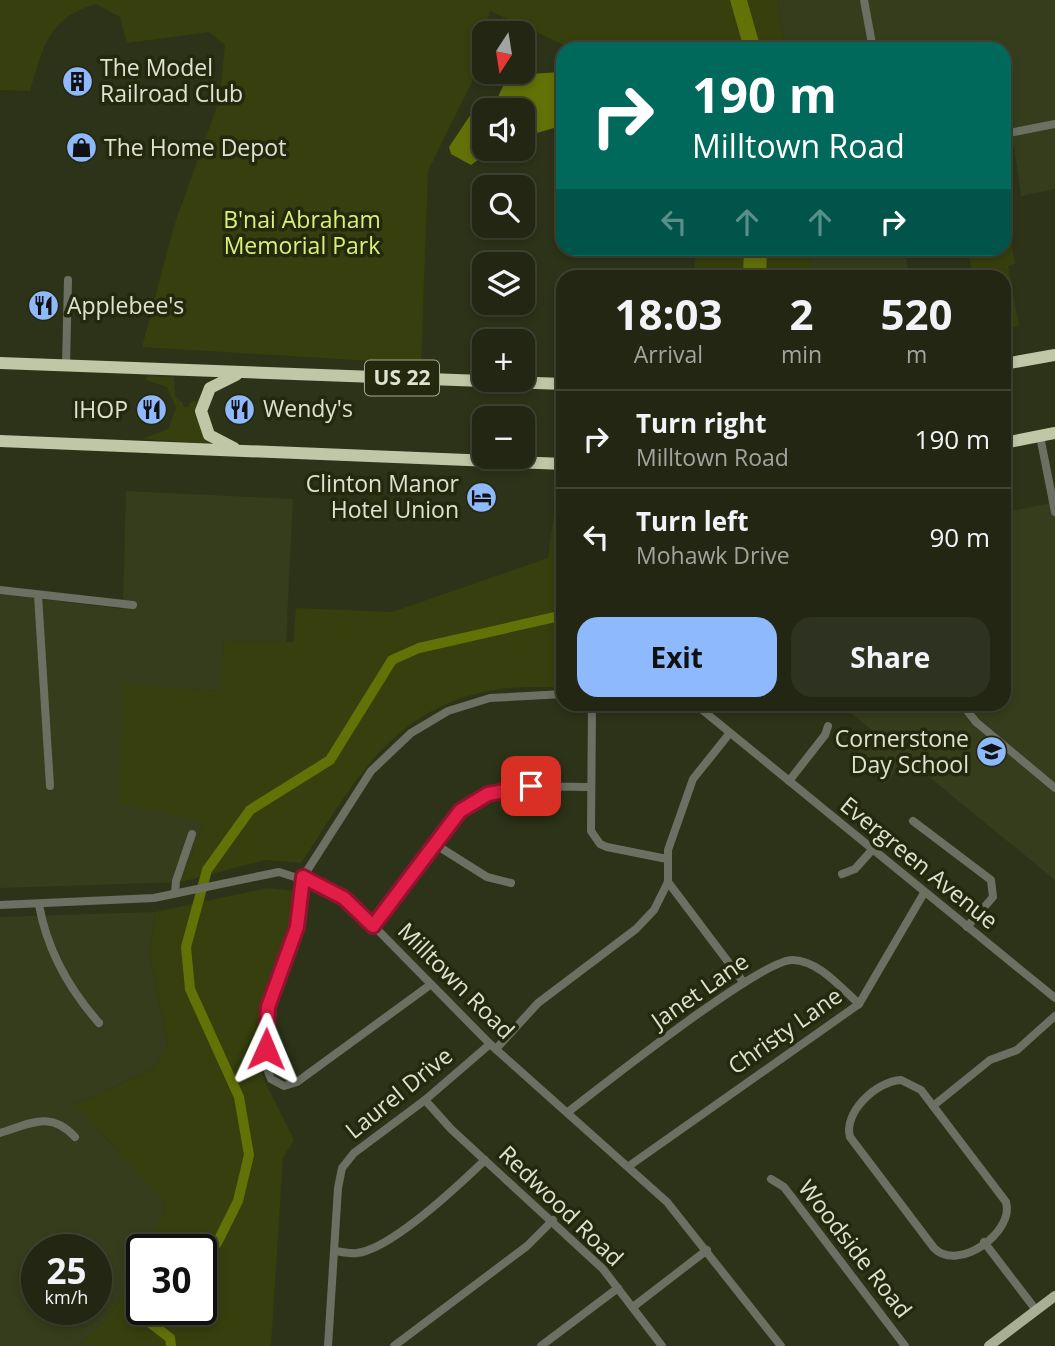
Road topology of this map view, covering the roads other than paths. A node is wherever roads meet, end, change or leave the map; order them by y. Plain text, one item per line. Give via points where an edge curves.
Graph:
1 (864, 0) edge
2 (872, 42) edge
3 (1055, 124) edge
4 (1011, 133) edge
5 (68, 280) dead end
6 (1055, 355) edge
7 (0, 363) edge
8 (1011, 363) edge
9 (66, 365) junction
10 (243, 372) junction
11 (556, 384) edge
12 (1055, 433) edge
13 (1040, 436) junction
14 (0, 441) edge
15 (1011, 442) edge
16 (241, 451) junction
17 (556, 464) edge
18 (1055, 512) edge
19 (0, 590) edge
20 (38, 595) junction
21 (133, 605) dead end
22 (556, 694) edge
23 (592, 711) edge
24 (703, 711) edge
25 (967, 711) edge
26 (828, 726) dead end
27 (729, 734) junction
28 (789, 781) junction
29 (50, 786) dead end
30 (590, 787) junction
31 (1055, 788) edge
32 (913, 821) dead end
33 (192, 834) dead end
34 (433, 843) junction
35 (872, 850) junction
36 (667, 859) junction
37 (842, 874) dead end
38 (303, 877) junction
39 (511, 883) dead end
40 (668, 883) junction
41 (925, 893) junction
42 (176, 894) junction
43 (0, 905) edge
44 (38, 905) junction
45 (373, 926) junction
46 (968, 927) junction
47 (744, 983) junction
48 (430, 985) junction
49 (1055, 998) edge
50 (859, 1004) junction
51 (1055, 1016) edge
52 (99, 1023) dead end
53 (493, 1047) junction
54 (425, 1100) junction
55 (933, 1106) junction
56 (568, 1112) junction
57 (0, 1133) edge
58 (75, 1137) dead end
59 (485, 1160) junction
60 (629, 1166) junction
61 (771, 1179) dead end
62 (553, 1220) junction
63 (984, 1242) junction
64 (707, 1250) junction
65 (335, 1251) junction
66 (618, 1288) junction
67 (1055, 1296) edge
68 (633, 1307) junction
69 (1037, 1310) junction
70 (328, 1346) edge
71 (394, 1346) edge
72 (541, 1346) edge
73 (662, 1346) edge
74 (781, 1346) edge
75 (905, 1346) edge
76 (989, 1346) edge

1 - 2 street
3 - 4 street
5 - 9 street
6 - 8 highway
7 - 9 highway, US 22
9 - 10 highway, US 22
10 - 11 highway, US 22
10 - 16 highway via 211,388 201,411 209,435
12 - 13 highway
13 - 15 highway
13 - 18 street
14 - 16 highway
16 - 17 highway
19 - 20 street
20 - 21 street
20 - 29 street
22 - 38 street via 490,698 449,711 411,733 371,771
23 - 30 street
24 - 27 street, Evergreen Avenue
25 - 31 street
26 - 28 street
27 - 28 street, Evergreen Avenue
27 - 36 street via 693,779
28 - 35 street, Evergreen Avenue
30 - 34 street via 518,787 488,794 460,811
30 - 36 street via 591,831 600,844
32 - 46 street via 991,880 993,897
33 - 42 street
34 - 39 street via 487,877
34 - 45 street
35 - 37 street via 855,869
35 - 41 street, Evergreen Avenue
36 - 40 street
38 - 42 street, Milltown Road via 279,872
38 - 45 street, Milltown Road via 344,898
38 - 48 street via 297,927 268,1007 265,1029 271,1079 284,1086 296,1082
40 - 47 street
40 - 53 street, Laurel Drive via 643,923 538,1003
41 - 46 street, Evergreen Avenue
41 - 50 street, Christy Lane
42 - 44 street, Milltown Road
43 - 44 street, Milltown Road
44 - 52 street via 54,955 78,999
45 - 48 street, Milltown Road
46 - 49 street, Evergreen Avenue
47 - 50 street, Janet Lane via 779,961 804,961
47 - 56 street, Janet Lane
48 - 53 street, Milltown Road
50 - 60 street, Christy Lane
51 - 55 street via 1017,1050 990,1060
53 - 54 street, Laurel Drive
53 - 56 street, Milltown Road
54 - 59 street, Redwood Road
54 - 65 street, Laurel Drive via 347,1160 338,1188
55 - 63 street via 1006,1202 1004,1226
55 - 63 street via 912,1083 889,1082 854,1110 848,1126 850,1137 937,1252 957,1258
56 - 60 street, Milltown Road
57 - 58 street via 48,1120 61,1124
59 - 62 street, Redwood Road
59 - 65 street via 382,1243 358,1253
60 - 64 street, Milltown Road
61 - 75 street, Woodside Road via 784,1187
62 - 66 street, Redwood Road
62 - 71 street via 527,1246
63 - 69 street
64 - 68 street
64 - 74 street, Milltown Road
65 - 70 street, Laurel Drive
66 - 68 street, Redwood Road
66 - 72 street
67 - 69 main road
68 - 73 street, Redwood Road
69 - 76 main road

